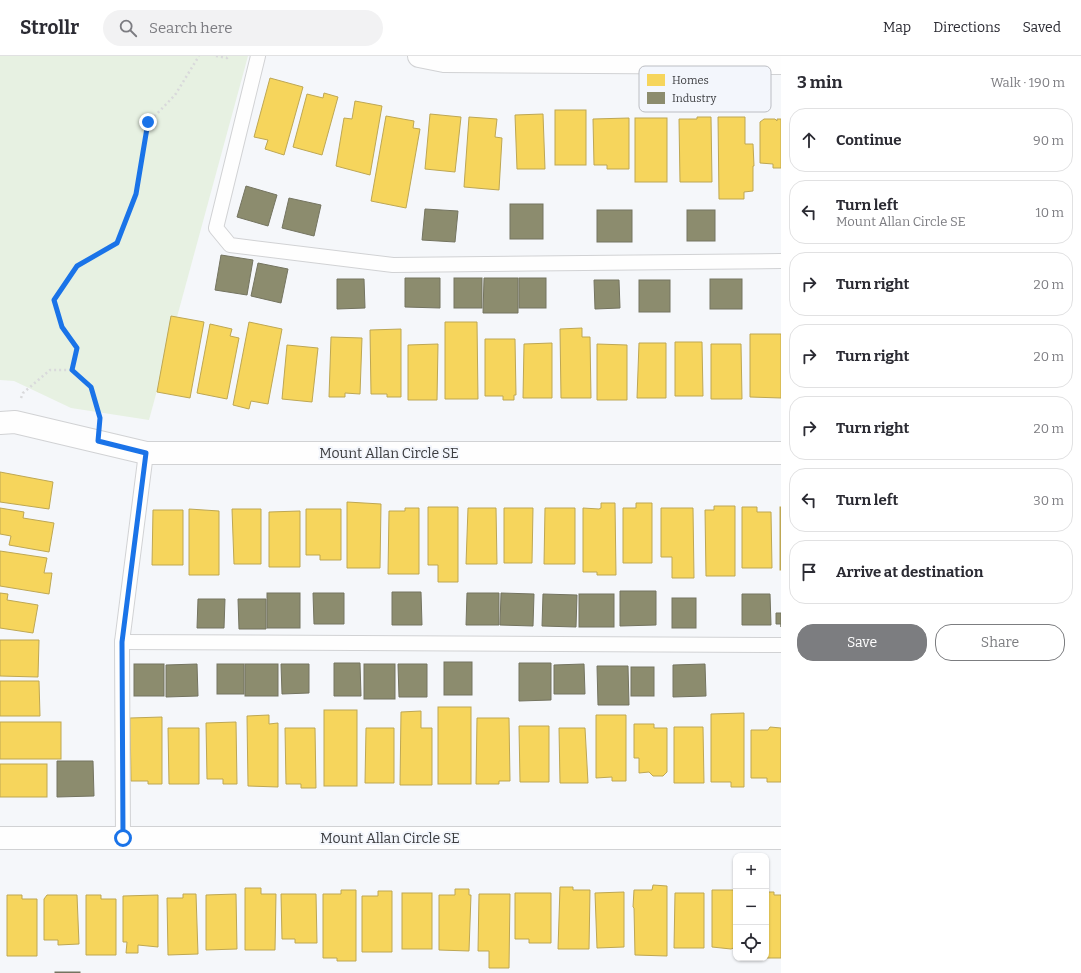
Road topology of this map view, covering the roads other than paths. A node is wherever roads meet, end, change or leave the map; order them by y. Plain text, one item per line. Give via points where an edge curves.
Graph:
1 (258, 56) edge
2 (419, 56) edge
3 (781, 63) edge
4 (781, 261) edge
5 (8, 422) edge
6 (146, 453) junction
7 (781, 453) edge
8 (122, 642) junction
9 (781, 645) edge
10 (0, 838) edge
11 (123, 838) junction
12 (781, 838) edge

1 - 4 lane via 216,228 230,245 393,264
2 - 3 street via 444,61
5 - 6 street, Mount Allan Circle SE
6 - 7 street, Mount Allan Circle SE
6 - 8 lane
8 - 9 lane
8 - 11 lane
10 - 11 street, Mount Allan Circle SE
11 - 12 street, Mount Allan Circle SE

